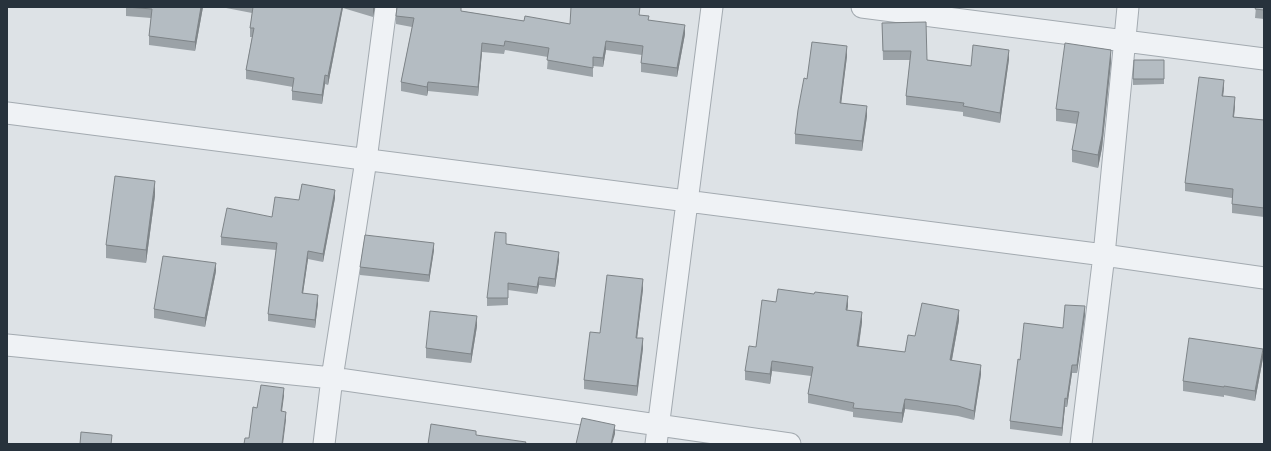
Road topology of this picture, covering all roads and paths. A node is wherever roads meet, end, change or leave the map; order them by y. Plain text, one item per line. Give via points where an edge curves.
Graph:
1 (386, 7) edge
2 (712, 7) edge
3 (862, 7) edge
4 (1128, 7) edge
5 (1124, 41) junction
6 (1264, 59) edge
7 (7, 113) edge
8 (366, 160) junction
9 (687, 202) junction
10 (1104, 255) junction
11 (1264, 278) edge
12 (7, 345) edge
13 (332, 378) junction
14 (657, 435) edge
15 (324, 444) edge
16 (790, 444) edge
17 (1081, 444) edge

1 - 8 street
2 - 9 street
3 - 5 street
4 - 5 street
5 - 6 street
5 - 10 street
7 - 8 street
8 - 9 street
8 - 13 street
9 - 10 street
9 - 14 street
10 - 11 street
10 - 17 street
12 - 13 street
13 - 14 street
13 - 15 street
14 - 16 street

